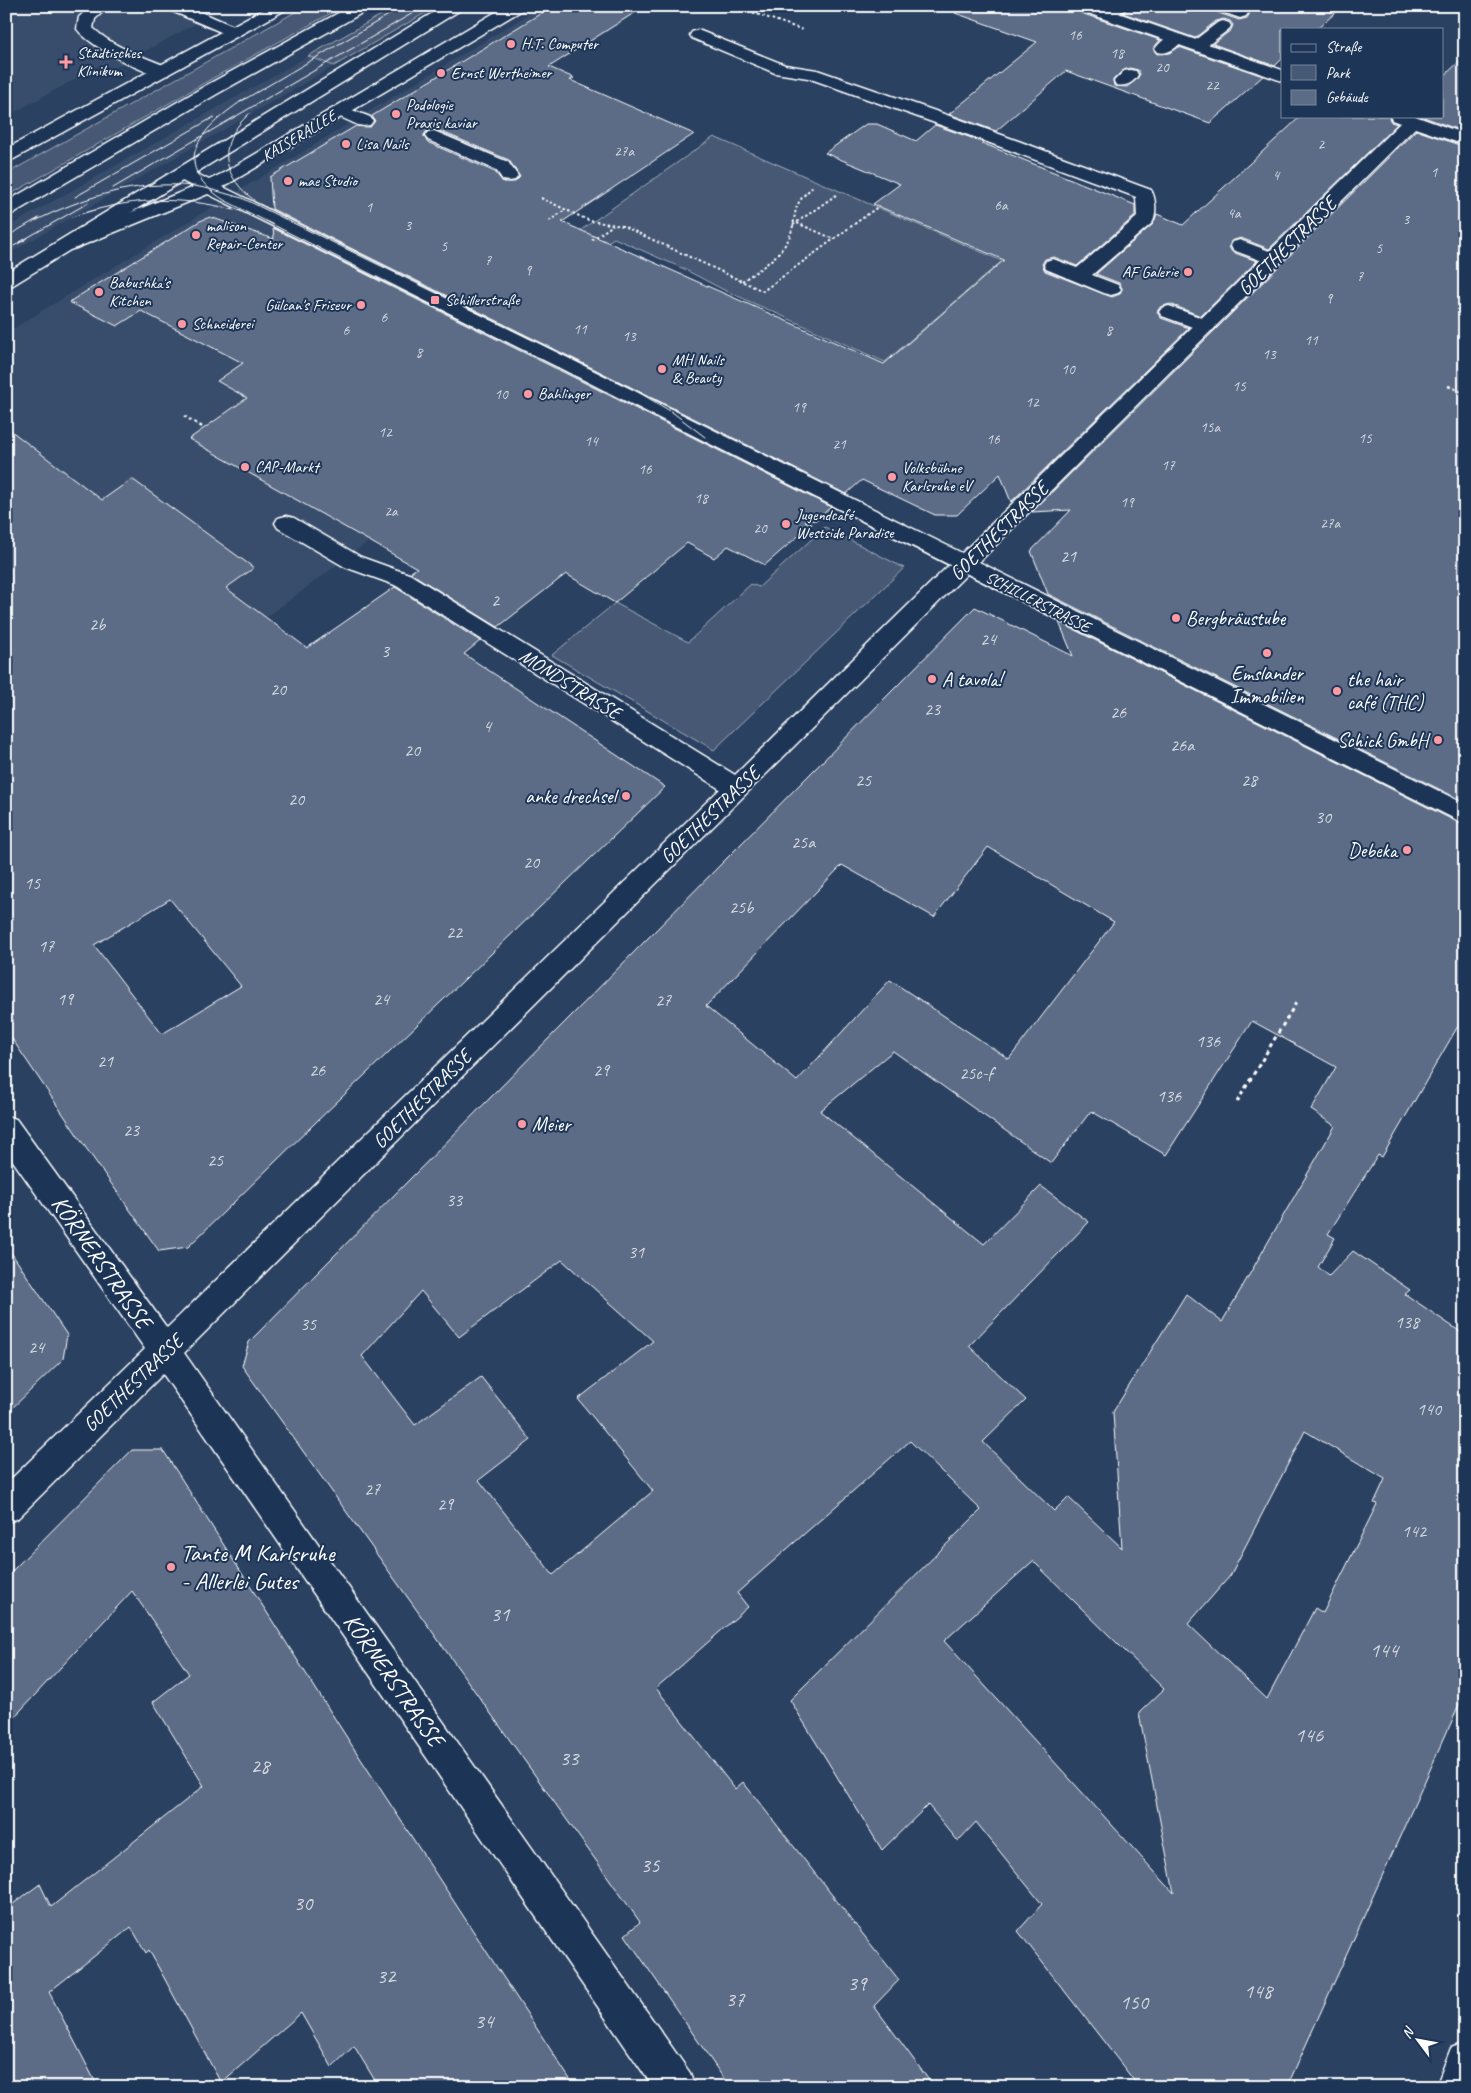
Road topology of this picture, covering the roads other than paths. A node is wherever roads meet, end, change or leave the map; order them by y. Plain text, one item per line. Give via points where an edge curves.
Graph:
1 (101, 6) edge
2 (173, 6) edge
3 (280, 6) edge
4 (364, 6) edge
5 (456, 6) edge
6 (518, 6) edge
7 (1082, 6) edge
8 (1220, 6) edge
9 (1114, 11) edge
10 (1240, 13) dead end
11 (1224, 26) dead end
12 (234, 32) junction
13 (698, 35) dead end
14 (1197, 46) junction
15 (162, 71) junction
16 (1281, 76) edge
17 (357, 102) junction
18 (342, 111) junction
19 (379, 112) dead end
20 (1405, 119) edge
21 (364, 120) dead end
22 (434, 136) dead end
23 (1465, 140) edge
24 (6, 156) edge
25 (182, 174) junction
26 (509, 176) road end
27 (210, 187) junction
28 (6, 210) edge
29 (69, 244) junction
30 (1240, 246) dead end
31 (1273, 259) junction
32 (1053, 265) dead end
33 (1079, 276) junction
34 (6, 281) edge
35 (1111, 289) dead end
36 (1169, 312) dead end
37 (1206, 326) junction
38 (286, 523) dead end
39 (963, 565) junction
40 (738, 788) junction
41 (1465, 815) edge
42 (6, 1128) edge
43 (165, 1351) junction
44 (6, 1506) edge
45 (1465, 2062) edge
46 (676, 2087) edge
47 (1455, 2087) edge

1 - 15 street via 87,17 85,29 93,38
2 - 12 street
3 - 12 street
4 - 28 street
5 - 25 street, KAISERALLEE
6 - 17 street, KAISERALLEE
7 - 9 street
8 - 10 street
9 - 14 street via 1169,44
11 - 14 street
12 - 15 street
13 - 33 street via 781,69 811,74 1145,194 1146,219
14 - 16 street
15 - 24 street
17 - 18 street, KAISERALLEE
17 - 19 street
18 - 21 street
18 - 27 street, KAISERALLEE
20 - 23 street
20 - 31 street, GOETHESTRASSE
22 - 26 street via 502,166
25 - 27 street, SCHILLERSTRASSE
25 - 29 street, KAISERALLEE
27 - 29 street, KAISERALLEE
27 - 39 street, SCHILLERSTRASSE
29 - 34 street, KAISERALLEE
30 - 31 street
31 - 37 street, GOETHESTRASSE
32 - 33 street
33 - 35 street
36 - 37 street
37 - 39 street, GOETHESTRASSE
38 - 40 street, MONDSTRASSE via 353,562 403,580
39 - 40 street, GOETHESTRASSE
39 - 41 street, SCHILLERSTRASSE
40 - 43 street, GOETHESTRASSE
42 - 43 street, KÖRNERSTRASSE
43 - 44 street, GOETHESTRASSE
43 - 46 street, KÖRNERSTRASSE
45 - 47 street

